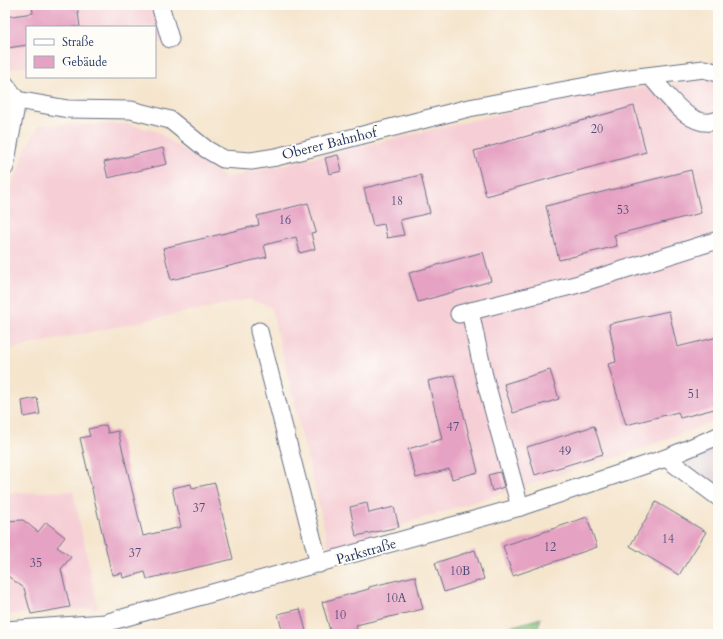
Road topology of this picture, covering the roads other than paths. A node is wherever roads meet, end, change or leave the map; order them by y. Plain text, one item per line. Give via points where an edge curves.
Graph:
1 (160, 5) edge
2 (170, 39) dead end
3 (718, 73) edge
4 (651, 77) junction
5 (5, 84) edge
6 (17, 100) junction
7 (718, 120) edge
8 (5, 167) edge
9 (718, 240) edge
10 (259, 331) dead end
11 (718, 436) edge
12 (666, 458) junction
13 (718, 497) edge
14 (520, 507) junction
15 (319, 564) junction
16 (5, 630) edge

1 - 2 street
3 - 4 street, Oberer Bahnhof via 704,69
4 - 6 street, Oberer Bahnhof via 630,78 469,108 276,157 251,161 223,159 206,149 170,120 131,110 68,109
4 - 7 street via 688,116 697,122
5 - 6 street
6 - 8 street
9 - 14 street via 575,285 465,313
10 - 15 street
11 - 12 street, Parkstraße
12 - 13 street
12 - 14 street, Parkstraße
14 - 15 street, Parkstraße
15 - 16 street, Parkstraße via 105,623

